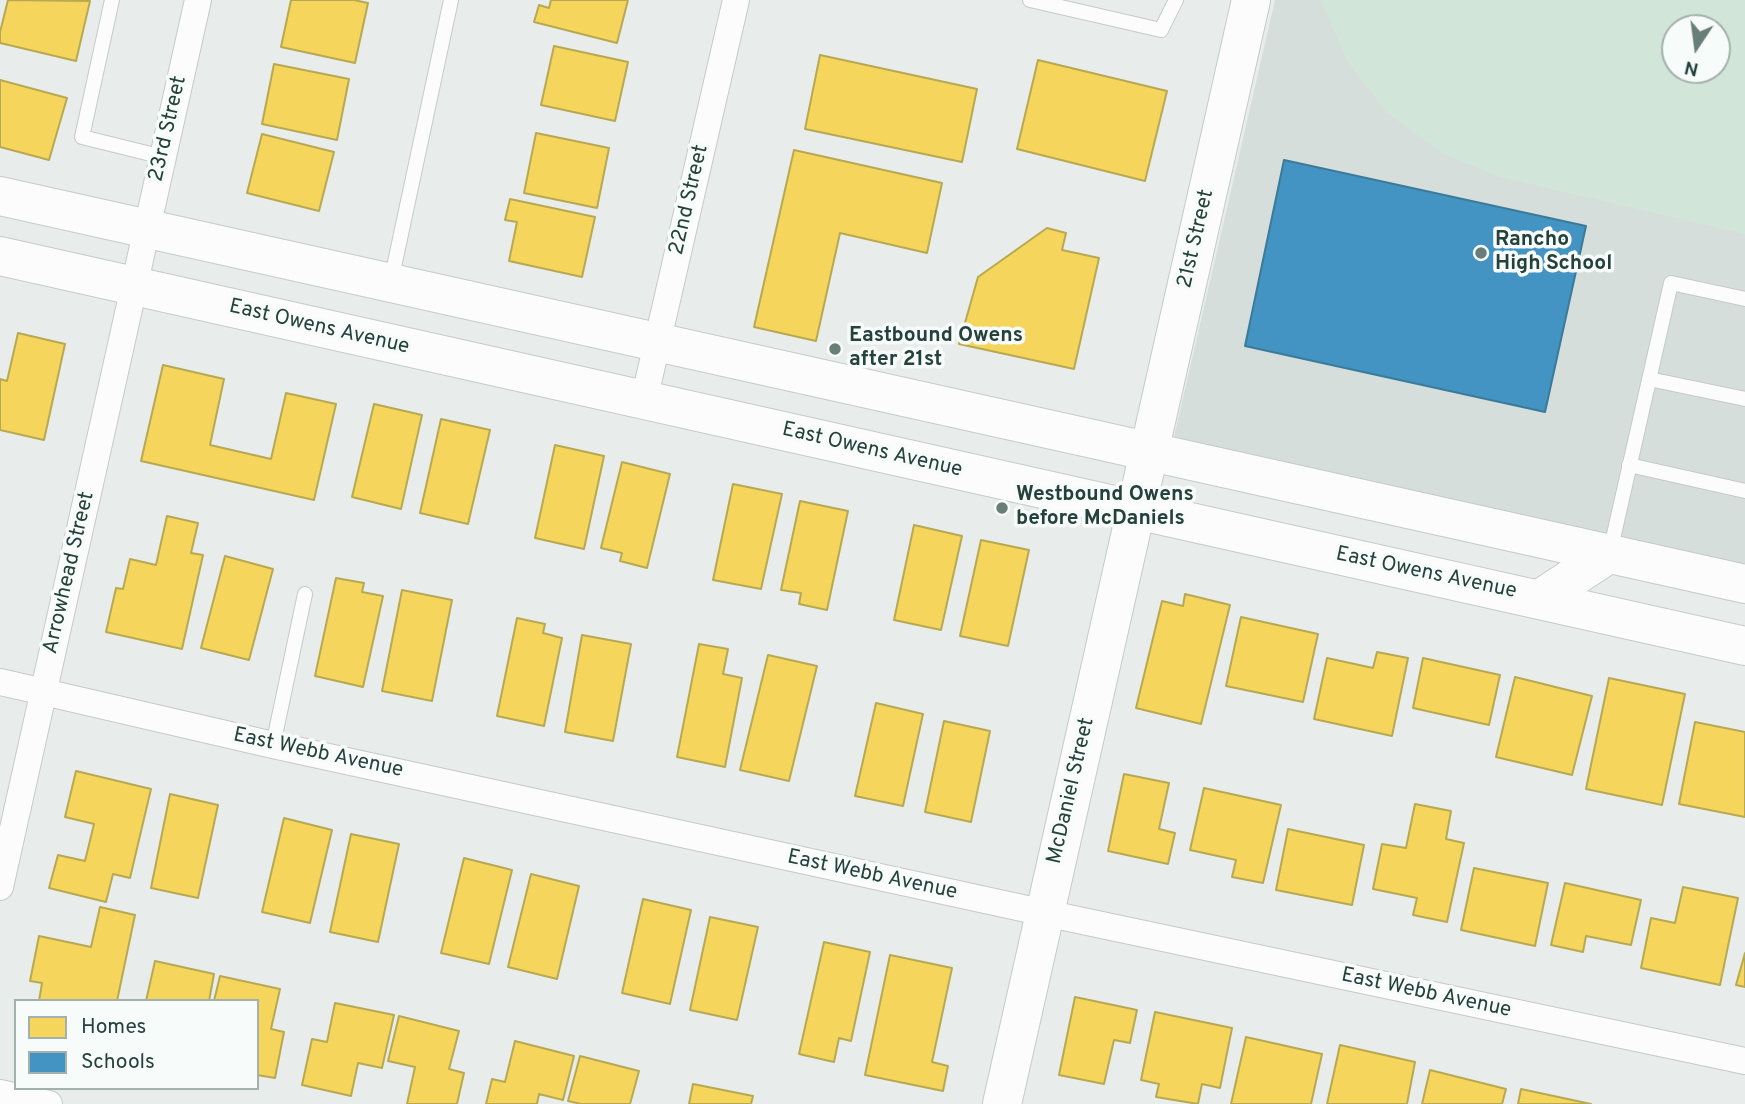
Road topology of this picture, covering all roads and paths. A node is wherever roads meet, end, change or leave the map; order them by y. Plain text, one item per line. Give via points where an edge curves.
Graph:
1 (112, 0) edge
2 (198, 0) edge
3 (451, 0) edge
4 (736, 0) edge
5 (1030, 0) edge
6 (1176, 0) edge
7 (1251, 0) edge
8 (163, 157) junction
9 (0, 195) edge
10 (0, 256) edge
11 (140, 258) junction
12 (390, 282) junction
13 (1745, 299) edge
14 (658, 341) junction
15 (1649, 379) junction
16 (1745, 399) edge
17 (644, 400) junction
18 (1629, 465) junction
19 (1143, 480) junction
20 (1745, 491) edge
21 (1610, 553) junction
22 (1745, 583) edge
23 (305, 594) dead end
24 (1540, 599) junction
25 (1745, 646) edge
26 (0, 681) edge
27 (44, 692) junction
28 (272, 745) junction
29 (0, 887) edge
30 (1045, 913) junction
31 (1745, 1061) edge
32 (0, 1093) edge
33 (49, 1104) edge
34 (1002, 1104) edge

1 - 8 lane via 82,137
2 - 8 street, 23rd Street
3 - 12 lane
4 - 14 street, 22nd Street
5 - 6 lane via 1161,30
7 - 19 main road, 21st Street
8 - 11 street, 23rd Street
9 - 11 main road, East Owens Avenue
10 - 11 main road, East Owens Avenue
11 - 12 main road, East Owens Avenue
11 - 17 main road, East Owens Avenue
11 - 27 street, Arrowhead Street
12 - 14 main road, East Owens Avenue
13 - 15 lane via 1671,283
14 - 17 street, 22nd Street
14 - 19 main road, East Owens Avenue
15 - 16 lane
15 - 18 lane
17 - 19 main road, East Owens Avenue
18 - 20 lane
18 - 21 lane
19 - 21 main road, East Owens Avenue
19 - 24 main road, East Owens Avenue
19 - 30 main road, McDaniel Street
21 - 22 main road, East Owens Avenue
21 - 24 main road
23 - 28 lane
24 - 25 main road, East Owens Avenue
26 - 27 street, East Webb Avenue
27 - 28 street, East Webb Avenue
27 - 29 street, Arrowhead Street
28 - 30 street, East Webb Avenue
30 - 31 street, East Webb Avenue
30 - 34 main road, McDaniel Street
32 - 33 street

